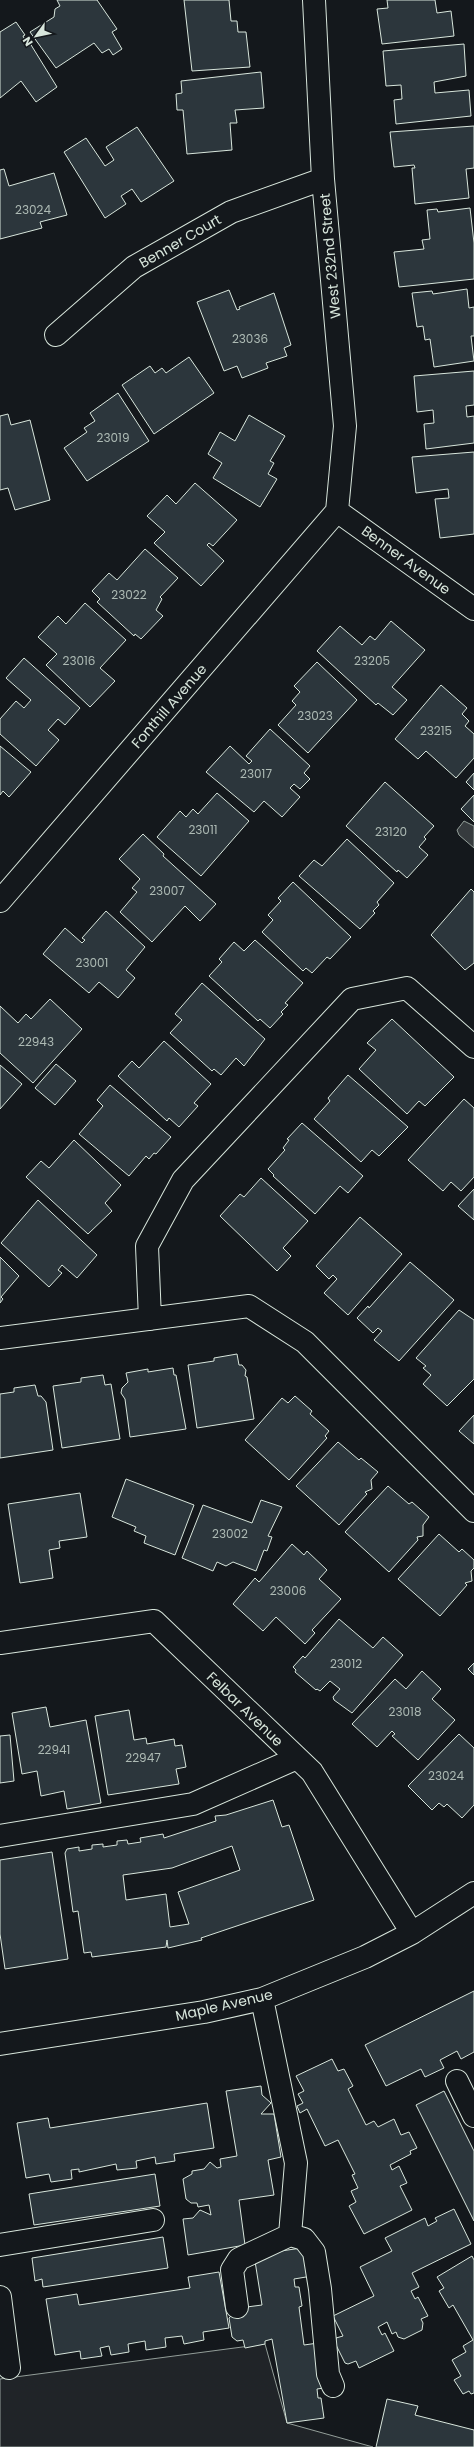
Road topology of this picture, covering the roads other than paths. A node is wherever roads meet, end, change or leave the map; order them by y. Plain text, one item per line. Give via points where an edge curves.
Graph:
1 (314, 0) edge
2 (323, 178) junction
3 (56, 335) dead end
4 (337, 511) junction
5 (474, 609) edge
6 (0, 901) edge
7 (474, 1047) edge
8 (150, 1319) junction
9 (0, 1338) edge
10 (474, 1511) edge
11 (0, 1643) edge
12 (297, 1758) junction
13 (0, 1836) edge
14 (474, 1893) edge
15 (412, 1933) junction
16 (262, 1999) junction
17 (0, 2044) edge
18 (457, 2081) dead end
19 (474, 2116) edge
20 (153, 2220) dead end
21 (290, 2234) junction
22 (0, 2245) edge
23 (0, 2297) edge
24 (237, 2307) dead end
25 (9, 2368) dead end
26 (333, 2386) dead end

1 - 2 street, West 232nd Street
2 - 3 street, Benner Court via 231,212 134,268
2 - 4 street, West 232nd Street via 345,426
4 - 5 street, Benner Avenue
4 - 6 street, Fonthill Avenue
7 - 8 street via 407,988 352,999 183,1180 147,1246
8 - 9 street
8 - 10 street via 249,1306 305,1342
11 - 12 street, Felbar Avenue via 154,1621
12 - 13 street via 193,1804
12 - 15 street, Felbar Avenue via 312,1772
14 - 15 street, Maple Avenue
15 - 16 street, Maple Avenue via 366,1957
16 - 17 street, Maple Avenue via 204,2012
16 - 21 street via 296,2163
18 - 19 street
20 - 22 street
21 - 24 street via 240,2259 232,2270
21 - 26 street via 304,2239 314,2252 328,2374
23 - 25 street

